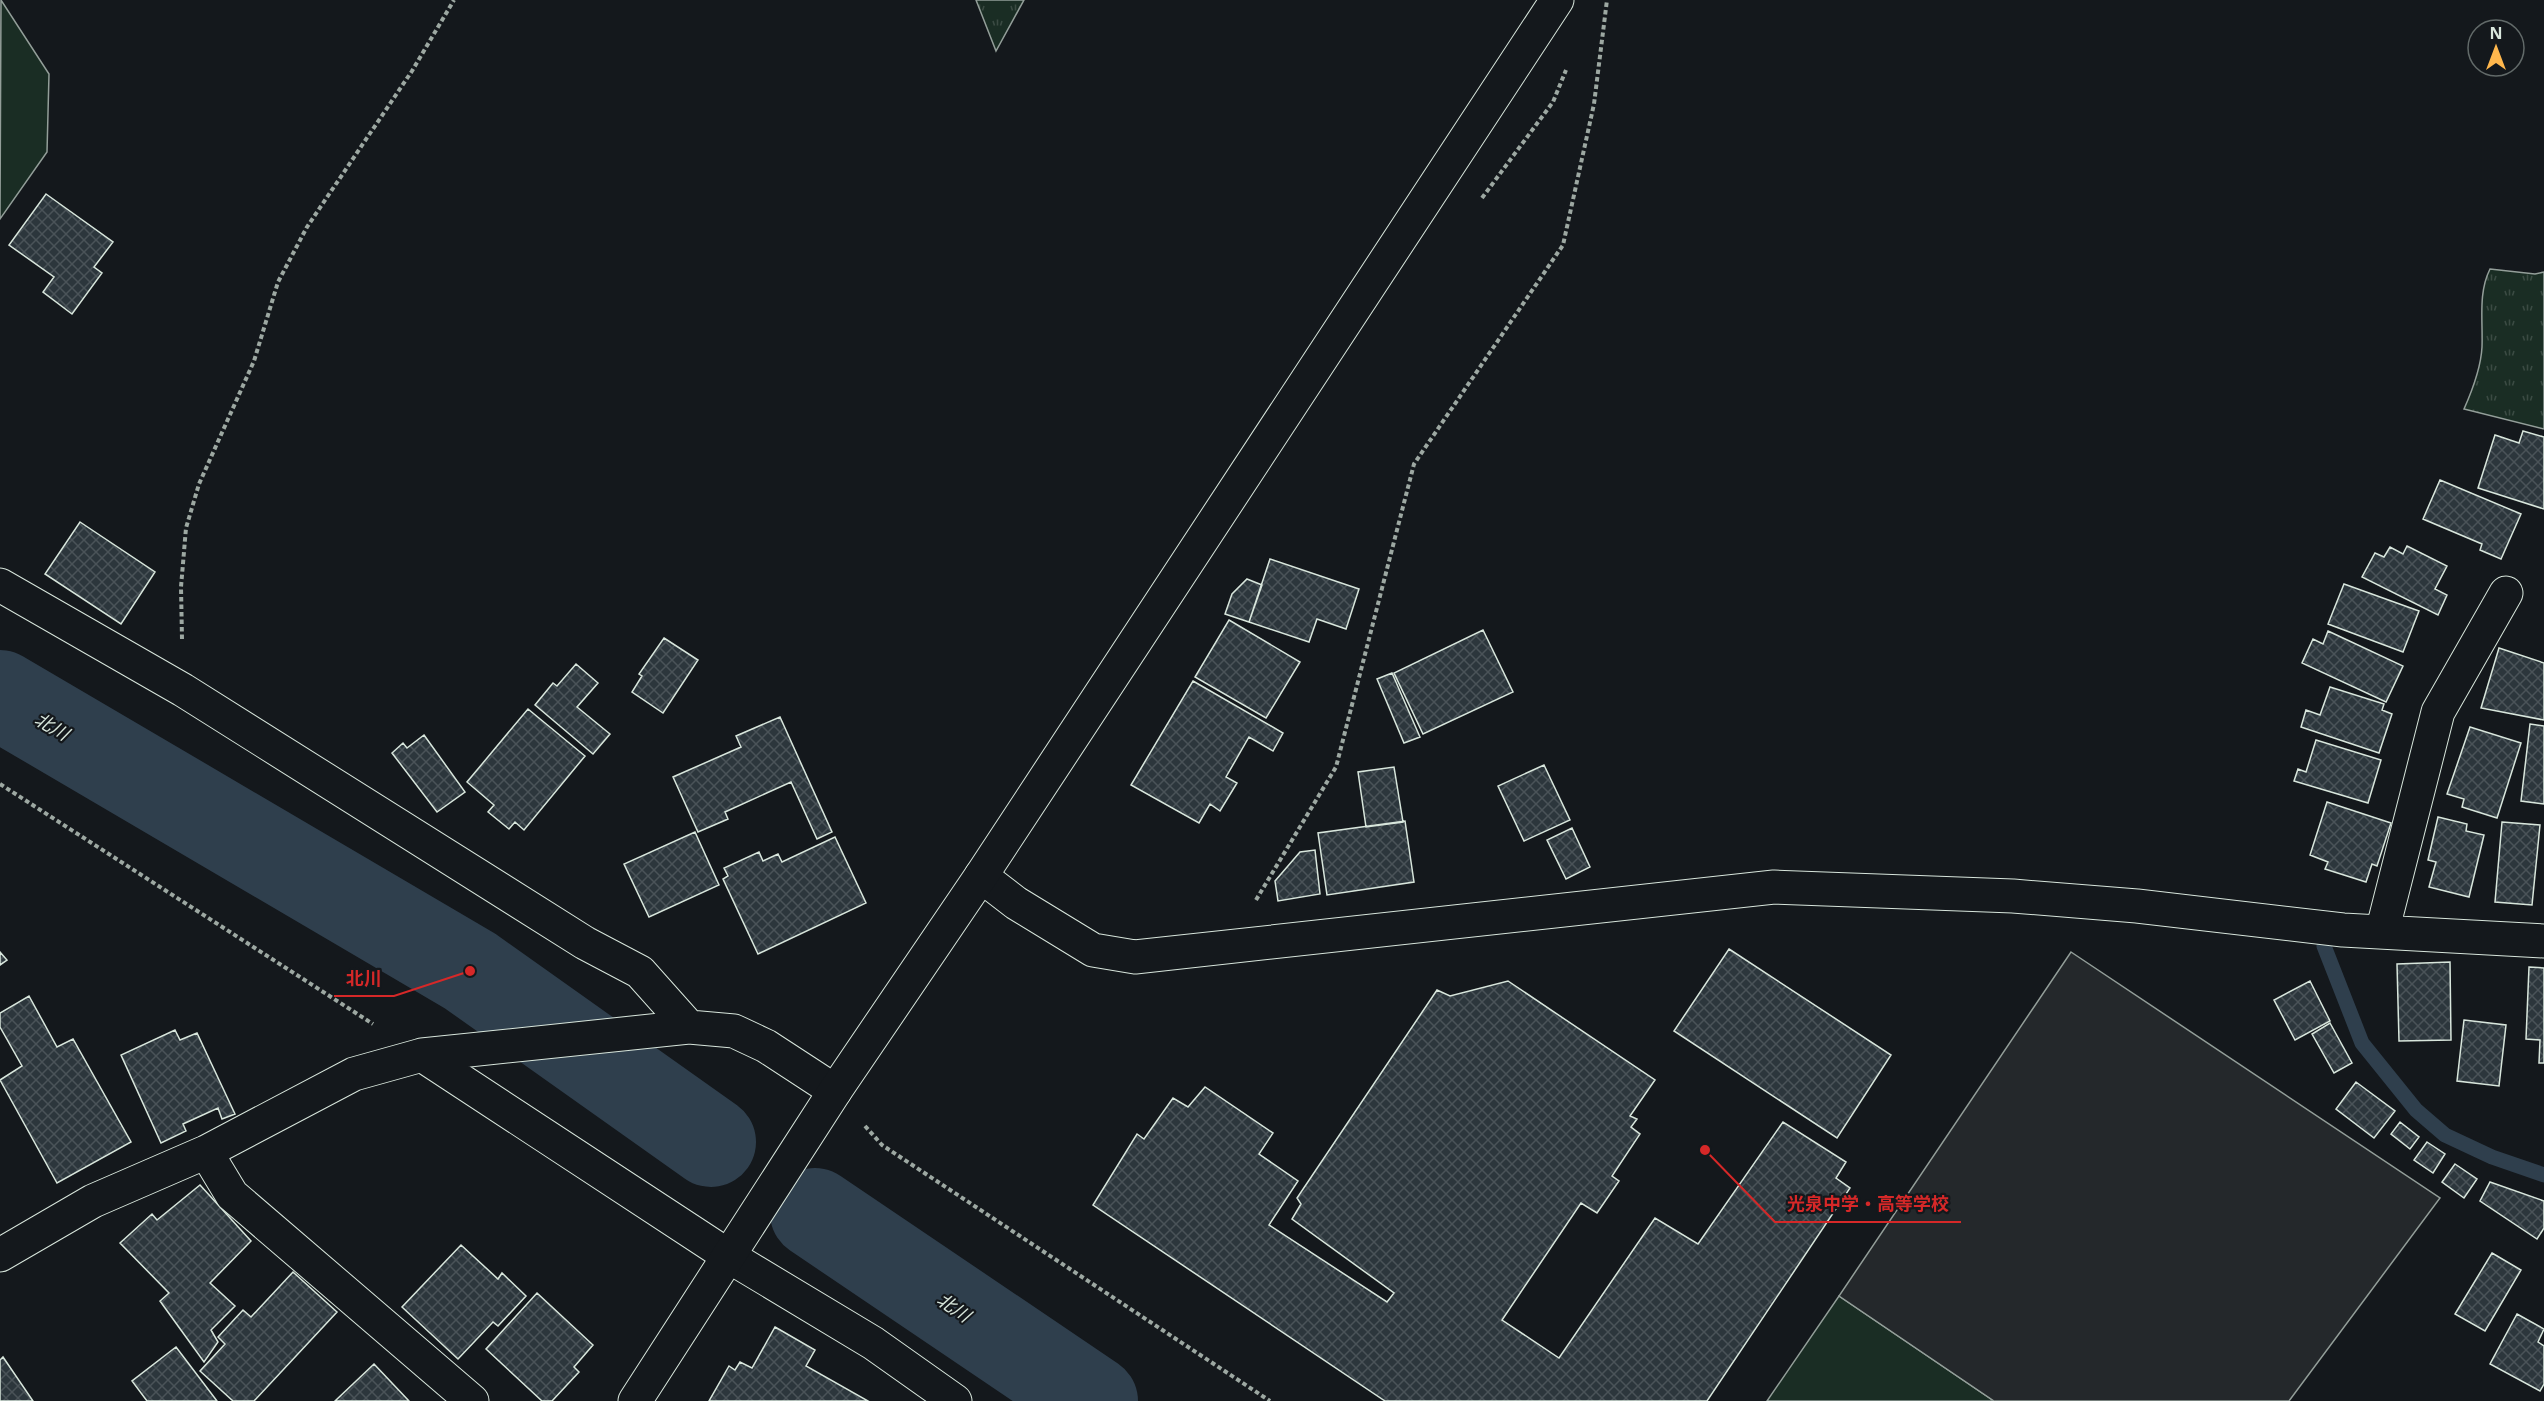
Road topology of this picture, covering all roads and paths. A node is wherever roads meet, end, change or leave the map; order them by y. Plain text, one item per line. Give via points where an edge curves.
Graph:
1 (454, 0) edge
2 (1557, 0) edge
3 (1607, 0) edge
4 (0, 585) edge
5 (2506, 593) dead end
6 (183, 690) junction
7 (0, 784) edge
8 (981, 876) junction
9 (2382, 932) junction
10 (2544, 941) edge
11 (1228, 947) junction
12 (679, 1028) junction
13 (422, 1055) junction
14 (835, 1091) junction
15 (206, 1152) junction
16 (738, 1244) junction
17 (0, 1255) edge
18 (472, 1401) edge
19 (635, 1401) edge
20 (955, 1401) edge
21 (1270, 1401) edge

1 - 6 path via 412,71 307,227 279,282 254,362 199,484 186,528 181,587
2 - 8 street
3 - 11 path via 1594,104 1563,245 1414,464 1336,768
4 - 6 street
5 - 9 street via 2438,712
6 - 12 street via 585,943 640,972
7 - 13 path
8 - 11 street via 1016,903 1093,950 1135,957
8 - 14 street
9 - 10 street
9 - 11 street via 2013,896 1774,887
12 - 13 street
12 - 14 street via 734,1031 766,1046
13 - 15 street via 354,1074
13 - 16 street
14 - 16 street
14 - 21 path via 882,1145
15 - 17 street via 93,1201
15 - 18 street via 232,1195
16 - 19 street
16 - 20 street

